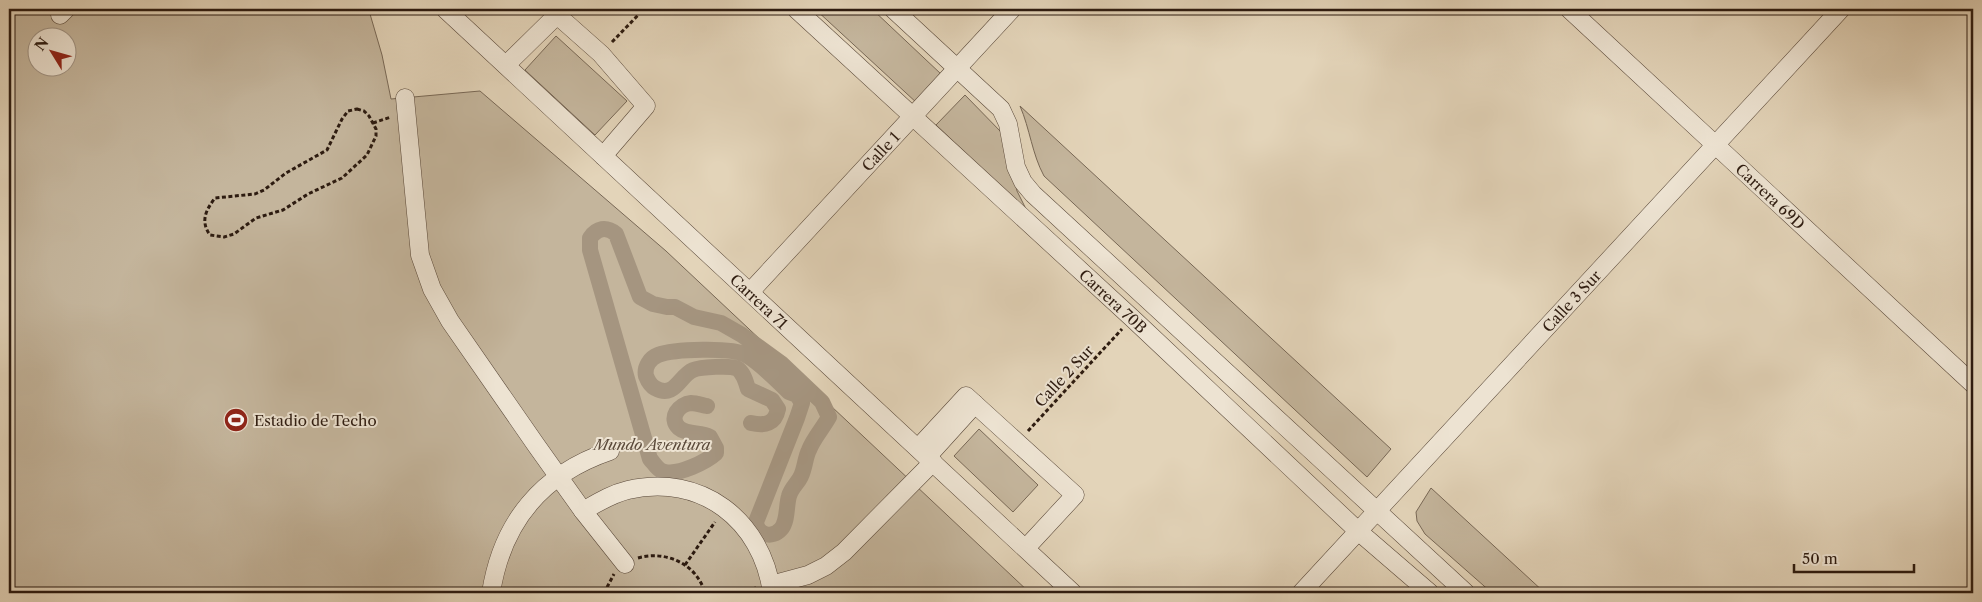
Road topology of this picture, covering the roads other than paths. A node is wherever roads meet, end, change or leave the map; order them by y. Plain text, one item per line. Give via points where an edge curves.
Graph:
1 (445, 9) edge
2 (796, 9) edge
3 (893, 9) edge
4 (1012, 9) edge
5 (1569, 9) edge
6 (1841, 9) edge
7 (506, 65) junction
8 (957, 68) junction
9 (405, 98) dead end
10 (912, 116) junction
11 (1715, 144) junction
12 (603, 156) junction
13 (750, 292) junction
14 (1973, 384) edge
15 (610, 451) dead end
16 (926, 455) junction
17 (558, 476) junction
18 (583, 511) junction
19 (1376, 511) junction
20 (1358, 531) junction
21 (1021, 544) junction
22 (625, 564) road end
23 (772, 589) edge
24 (491, 593) edge
25 (1073, 593) edge
26 (1301, 593) edge
27 (1430, 593) edge
28 (1466, 593) edge

1 - 7 street, Carrera 71
2 - 10 street, Carrera 70B
3 - 8 street, Carrera 70B
4 - 8 street, Calle 1
5 - 11 street, Carrera 69D
6 - 11 street, Calle 3 Sur
7 - 12 street, Carrera 71
7 - 12 street via 557,15 602,54 646,106
8 - 10 street, Calle 1
8 - 19 street, Carrera 70B via 1001,109 1008,124 1016,167 1033,194
9 - 17 street via 420,255 432,289 450,321
10 - 13 street, Calle 1
10 - 20 street, Carrera 70B
11 - 14 street, Carrera 69D
11 - 19 street, Calle 3 Sur
12 - 13 street, Carrera 71
13 - 16 street, Carrera 71
15 - 17 street via 581,462
16 - 21 street, Carrera 71
16 - 21 street via 970,400 1070,491
16 - 23 street via 844,552 826,566
17 - 18 street
17 - 24 street via 540,492 516,522 499,557
18 - 22 street
18 - 23 street via 626,490 667,486 688,490 725,508 741,522 763,557
19 - 20 street, Calle 3 Sur
19 - 28 street, Carrera 70B
20 - 26 street, Calle 3 Sur
20 - 27 street, Carrera 70B
21 - 25 street, Carrera 71

